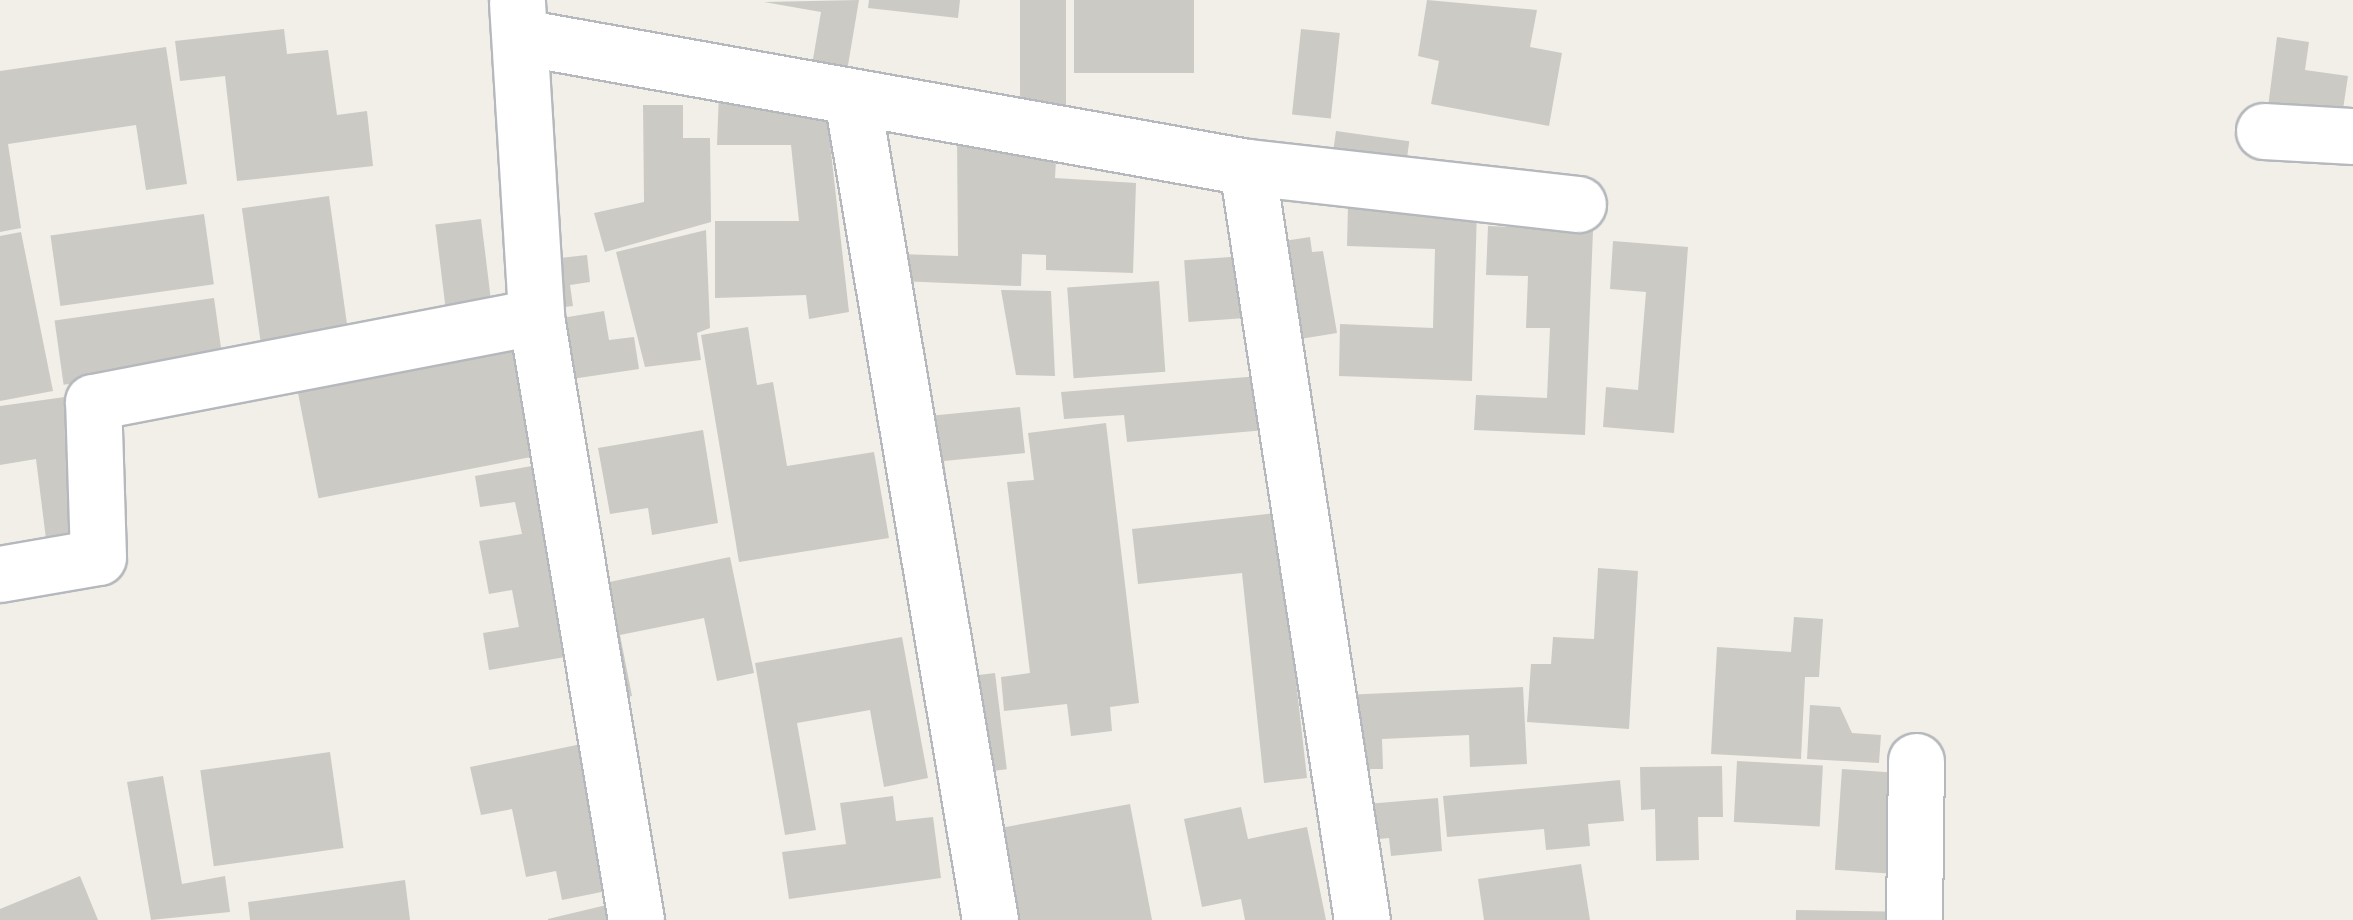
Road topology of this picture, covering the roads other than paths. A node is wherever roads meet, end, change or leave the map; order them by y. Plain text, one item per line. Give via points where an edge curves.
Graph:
1 (519, 18) edge
2 (852, 98) junction
3 (2264, 131) dead end
4 (2353, 136) edge
5 (1247, 167) junction
6 (1578, 204) dead end
7 (536, 317) junction
8 (0, 574) edge
9 (1916, 761) dead end
10 (636, 920) edge
11 (990, 920) edge
12 (1362, 920) edge
13 (1914, 920) edge

1 - 2 street
1 - 7 street
2 - 5 street
2 - 11 street
3 - 4 street
5 - 6 street
5 - 12 street
7 - 8 street via 94,402 98,557
7 - 10 street
9 - 13 street

